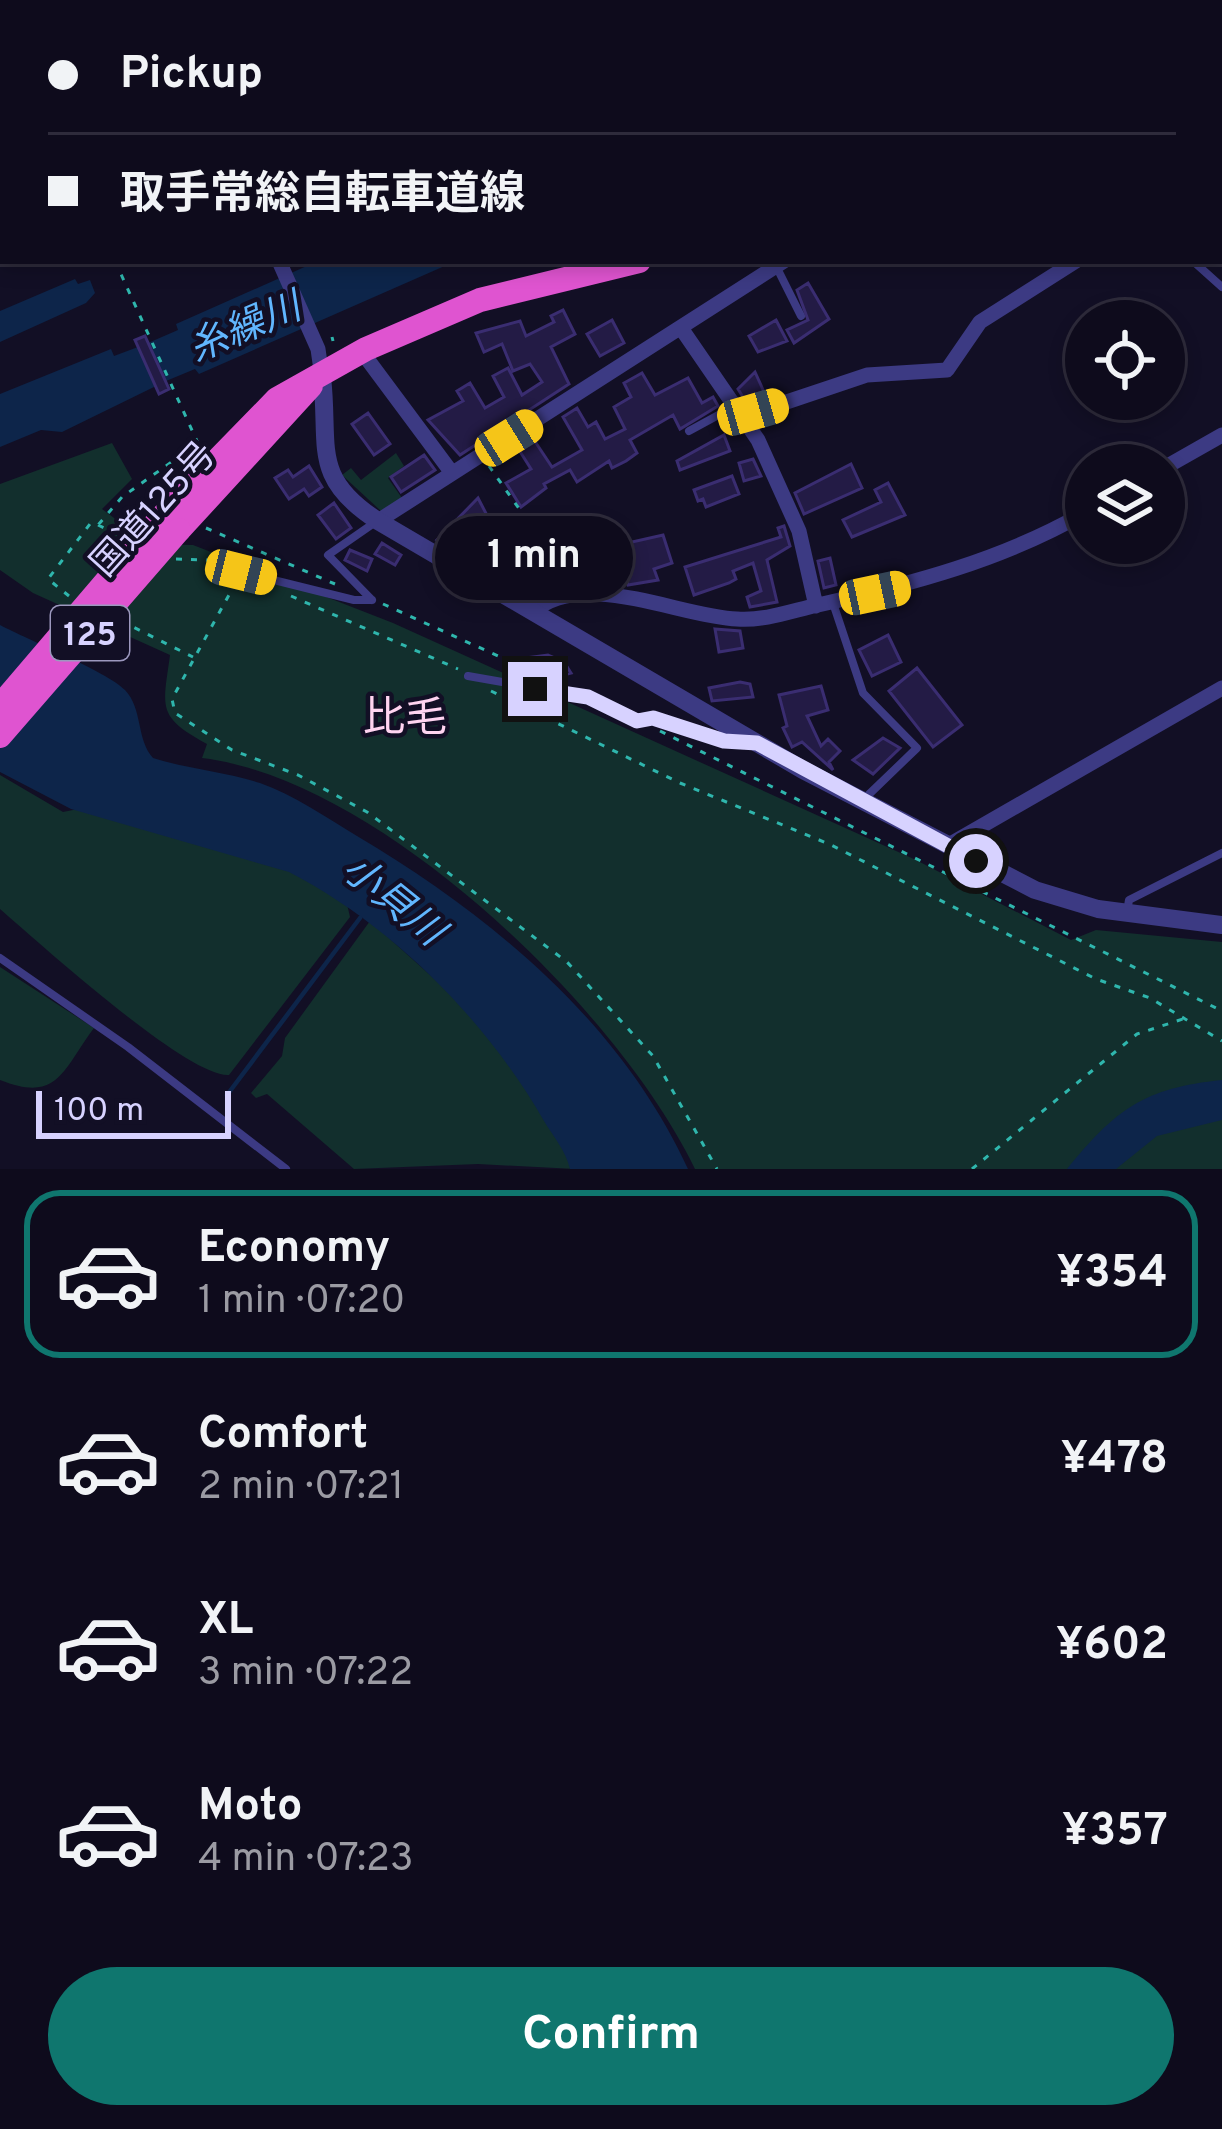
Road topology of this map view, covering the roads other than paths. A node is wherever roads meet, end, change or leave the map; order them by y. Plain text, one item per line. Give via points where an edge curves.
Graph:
1 (281, 264) edge
2 (627, 264) edge
3 (780, 264) edge
4 (1071, 264) edge
5 (1196, 264) edge
6 (1222, 287) edge
7 (801, 316) dead end
8 (681, 328) junction
9 (362, 352) junction
10 (318, 380) junction
11 (741, 410) junction
12 (689, 430) dead end
13 (1222, 435) edge
14 (1185, 456) edge
15 (452, 472) junction
16 (378, 521) junction
17 (587, 521) dead end
18 (1065, 521) edge
19 (178, 526) junction
20 (241, 572) road end
21 (612, 598) junction
22 (824, 604) junction
23 (533, 612) junction
24 (468, 676) road end
25 (1222, 688) edge
26 (0, 706) edge
27 (0, 736) edge
28 (757, 743) junction
29 (861, 802) junction
30 (947, 846) junction
31 (1222, 853) edge
32 (1127, 913) junction
33 (1222, 925) edge
34 (0, 958) edge
35 (286, 1169) edge

1 - 10 street via 327,341
2 - 9 highway, 国道125号 / 125 via 479,301
3 - 7 lane
3 - 8 street
4 - 11 street via 980,322 947,370 867,375
5 - 6 lane
8 - 11 street
8 - 15 street
9 - 10 highway, 国道125号 / 125
9 - 15 street
10 - 16 street via 331,479
10 - 19 highway, 国道125号 / 125
11 - 12 lane
11 - 22 street
13 - 14 street
15 - 16 street
16 - 20 lane via 328,555 372,599
16 - 23 street
17 - 21 lane
18 - 22 street via 918,584
19 - 26 highway, 国道125号 / 125, bridge
19 - 27 highway, 国道125号 / 125, bridge
21 - 22 street via 738,620
21 - 23 street via 584,595
22 - 29 lane via 863,693 917,748
23 - 28 street
24 - 28 lane via 588,697 637,721
25 - 30 street
28 - 29 street
29 - 30 street
30 - 32 street via 1035,890
31 - 32 lane via 1130,899
32 - 33 street
34 - 35 lane

